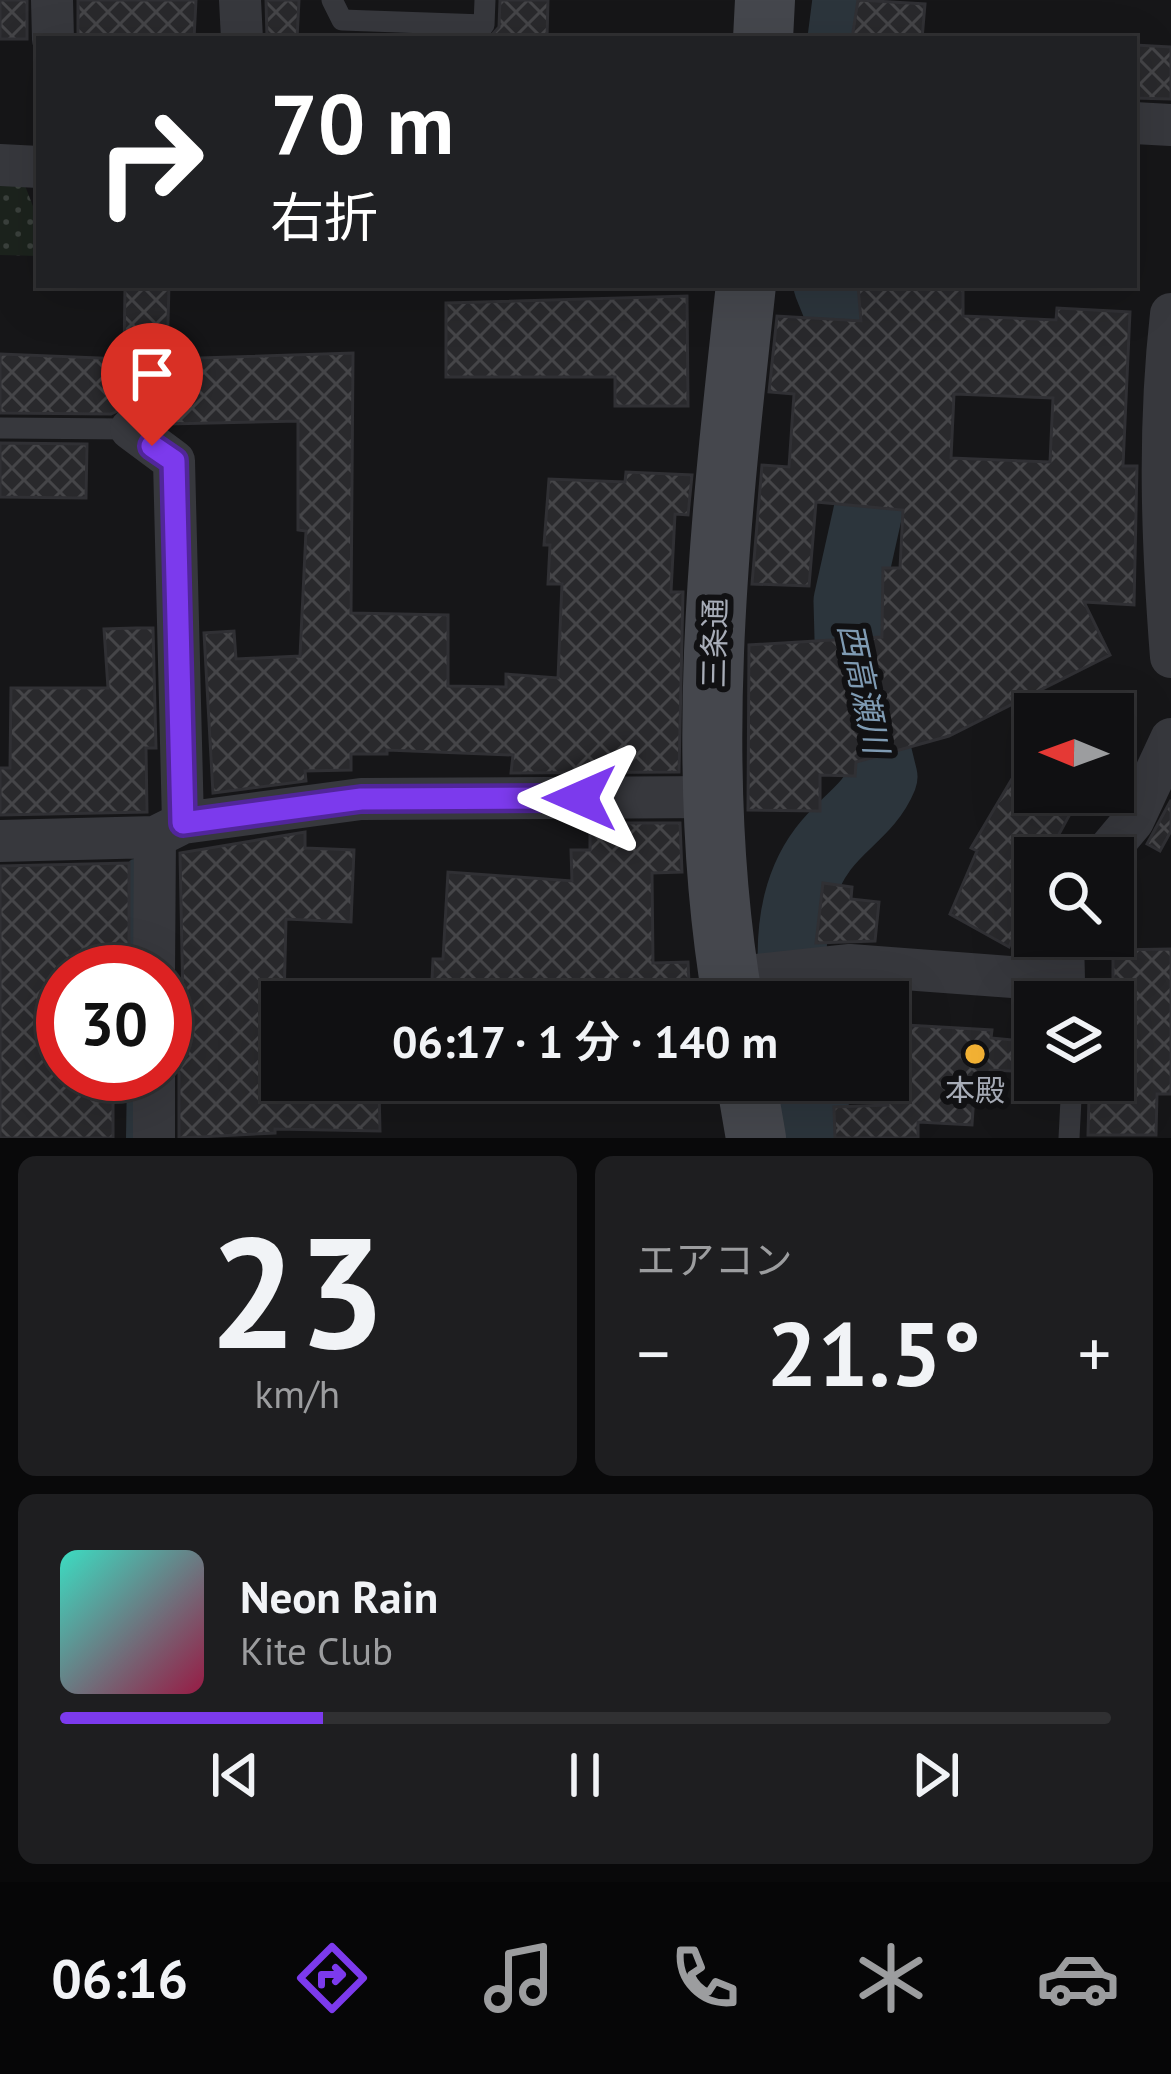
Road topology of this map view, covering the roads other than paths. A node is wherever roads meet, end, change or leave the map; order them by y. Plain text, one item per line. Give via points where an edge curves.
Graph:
1 (52, 0) edge
2 (240, 0) edge
3 (332, 0) edge
4 (485, 0) edge
5 (765, 0) edge
6 (53, 36) edge
7 (242, 36) edge
8 (763, 36) edge
9 (1137, 123) edge
10 (1171, 125) edge
11 (0, 165) edge
12 (36, 167) edge
13 (746, 288) edge
14 (1171, 314) edge
15 (0, 428) edge
16 (131, 430) joint
17 (1171, 657) edge
18 (1171, 739) edge
19 (712, 797) junction
20 (169, 830) junction
21 (1120, 837) edge
22 (0, 842) edge
23 (157, 945) edge
24 (759, 979) edge
25 (1014, 990) edge
26 (154, 1101) edge
27 (750, 1101) edge
28 (1071, 1101) edge
29 (154, 1138) edge
30 (756, 1138) edge
31 (1069, 1138) edge

1 - 6 street
2 - 7 street
3 - 4 lane via 342,20 484,25
5 - 8 main road
9 - 10 street
11 - 12 street
13 - 19 main road, 三条通 via 716,561
14 - 17 street via 1161,525
15 - 16 lane
16 - 20 street via 174,461
18 - 21 street
19 - 20 street via 361,799
19 - 24 main road, 三条通
20 - 22 street
20 - 23 street
24 - 25 street
26 - 29 street
27 - 30 main road
28 - 31 lane

